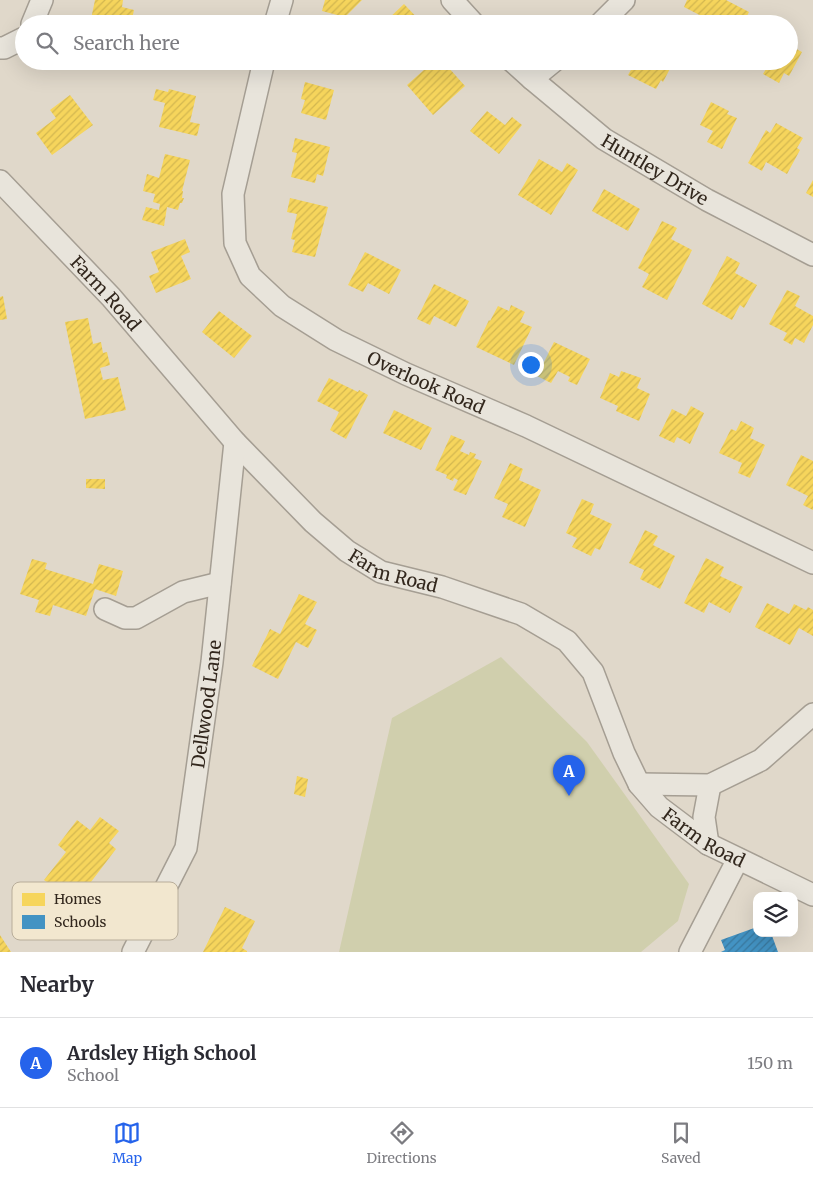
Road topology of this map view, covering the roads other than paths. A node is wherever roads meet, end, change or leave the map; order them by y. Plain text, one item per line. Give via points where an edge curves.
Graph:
1 (42, 0) edge
2 (282, 0) edge
3 (452, 0) edge
4 (624, 0) edge
5 (36, 15) edge
6 (278, 15) edge
7 (466, 15) edge
8 (609, 15) edge
9 (15, 42) edge
10 (0, 48) edge
11 (262, 70) edge
12 (522, 70) edge
13 (543, 70) edge
14 (532, 79) junction
15 (0, 181) edge
16 (813, 255) edge
17 (235, 442) junction
18 (813, 563) edge
19 (220, 583) junction
20 (105, 609) dead end
21 (813, 714) edge
22 (639, 784) junction
23 (710, 785) junction
24 (708, 844) junction
25 (738, 859) junction
26 (169, 882) edge
27 (813, 895) edge
28 (139, 940) edge
29 (133, 952) edge
30 (690, 952) edge

1 - 5 street
2 - 6 street
3 - 7 street
4 - 8 street
9 - 10 street
11 - 18 street, Overlook Road via 233,194 235,243 250,276 282,306 336,340 406,374 526,426
12 - 14 street, Huntley Drive
13 - 14 street
14 - 16 street, Huntley Drive via 604,139 707,200
15 - 17 street, Farm Road via 111,297
17 - 19 street, Dellwood Lane
17 - 22 street, Farm Road via 313,522 347,551 381,572 442,587 521,614 567,641 593,672
19 - 20 street via 183,592 136,618 125,618
19 - 26 street, Dellwood Lane via 186,848
21 - 23 street via 760,760
22 - 23 street
22 - 24 street, Farm Road via 659,807
23 - 24 street via 704,818
24 - 25 street, Farm Road
25 - 27 street, Farm Road
25 - 30 street
28 - 29 street, Dellwood Lane

